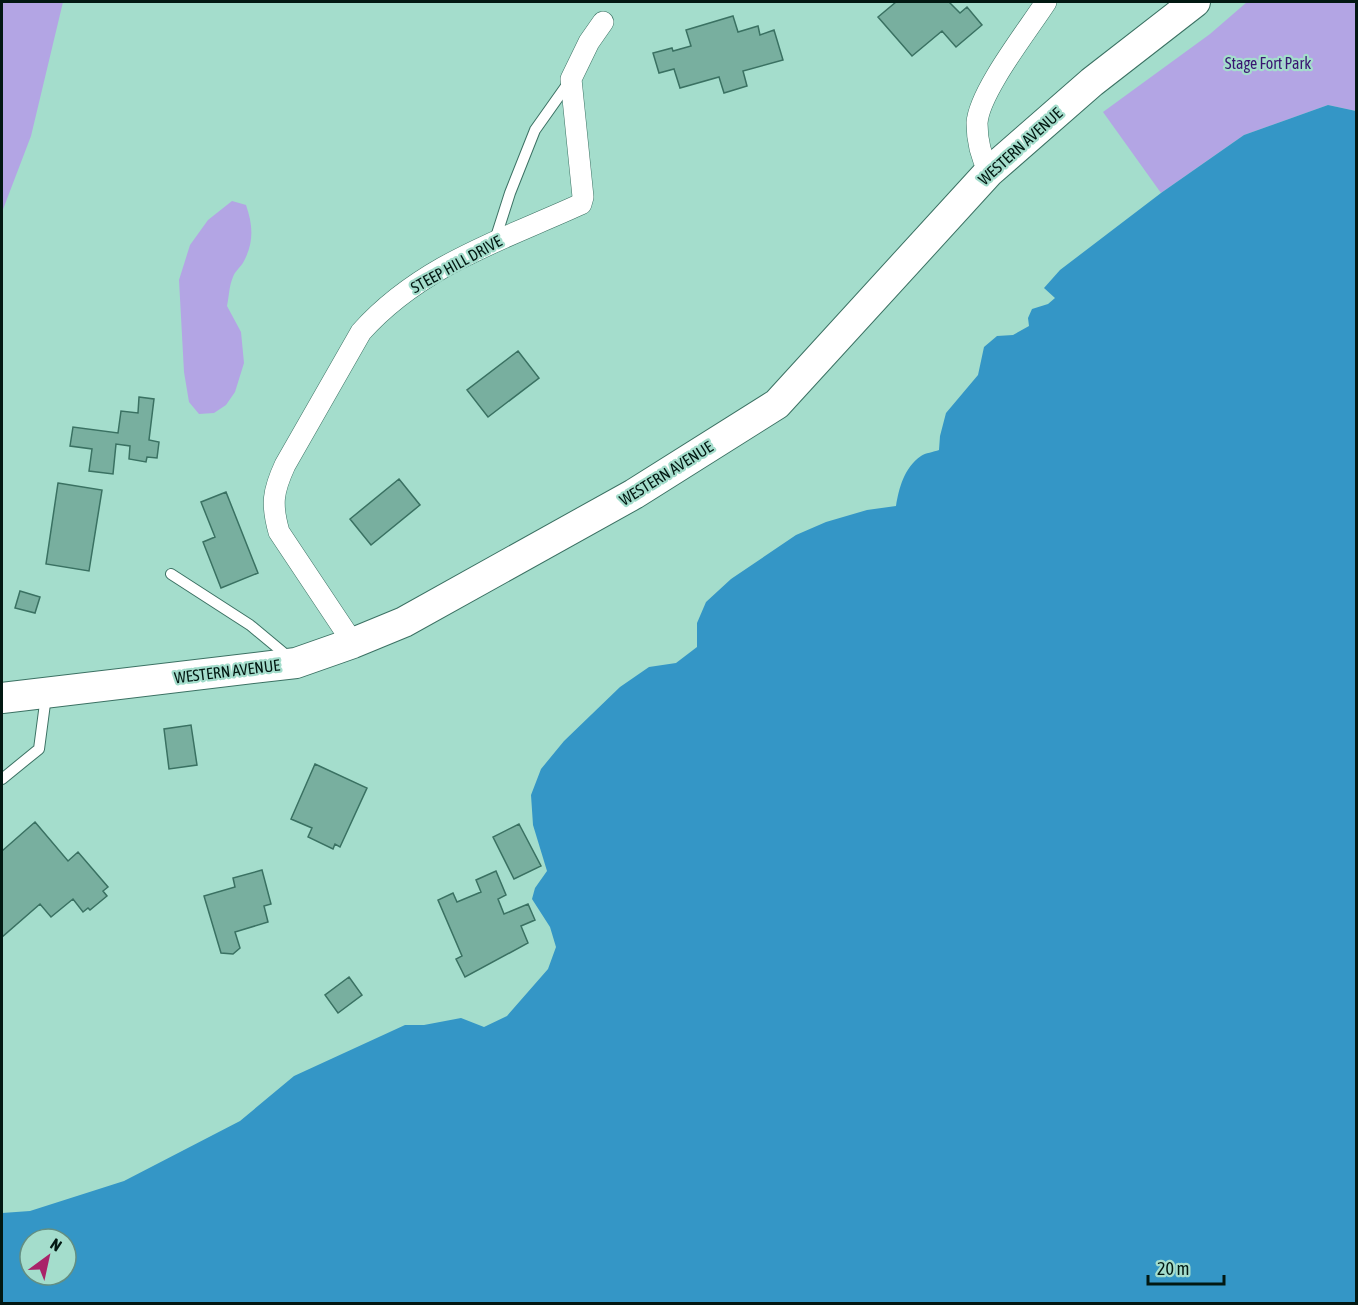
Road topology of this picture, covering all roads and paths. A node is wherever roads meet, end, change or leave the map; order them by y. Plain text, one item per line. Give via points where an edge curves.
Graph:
1 (1046, 2) edge
2 (1195, 2) edge
3 (603, 22) dead end
4 (571, 79) junction
5 (989, 172) junction
6 (495, 240) junction
7 (171, 574) dead end
8 (353, 643) junction
9 (296, 663) junction
10 (47, 692) junction
11 (2, 698) edge
12 (2, 779) edge

1 - 5 street via 981,105 977,122 980,155
2 - 5 main road, WESTERN AVENUE via 1092,82
3 - 4 street
4 - 6 lane via 535,130
4 - 6 street, STEEP HILL DRIVE via 581,204
5 - 8 main road, WESTERN AVENUE via 777,404 634,494 404,622
6 - 8 street, STEEP HILL DRIVE via 437,270 378,313 361,332 275,487 279,532
7 - 9 lane via 250,625
8 - 9 main road, WESTERN AVENUE
9 - 10 main road, WESTERN AVENUE
10 - 11 main road, WESTERN AVENUE
10 - 12 lane via 39,749

